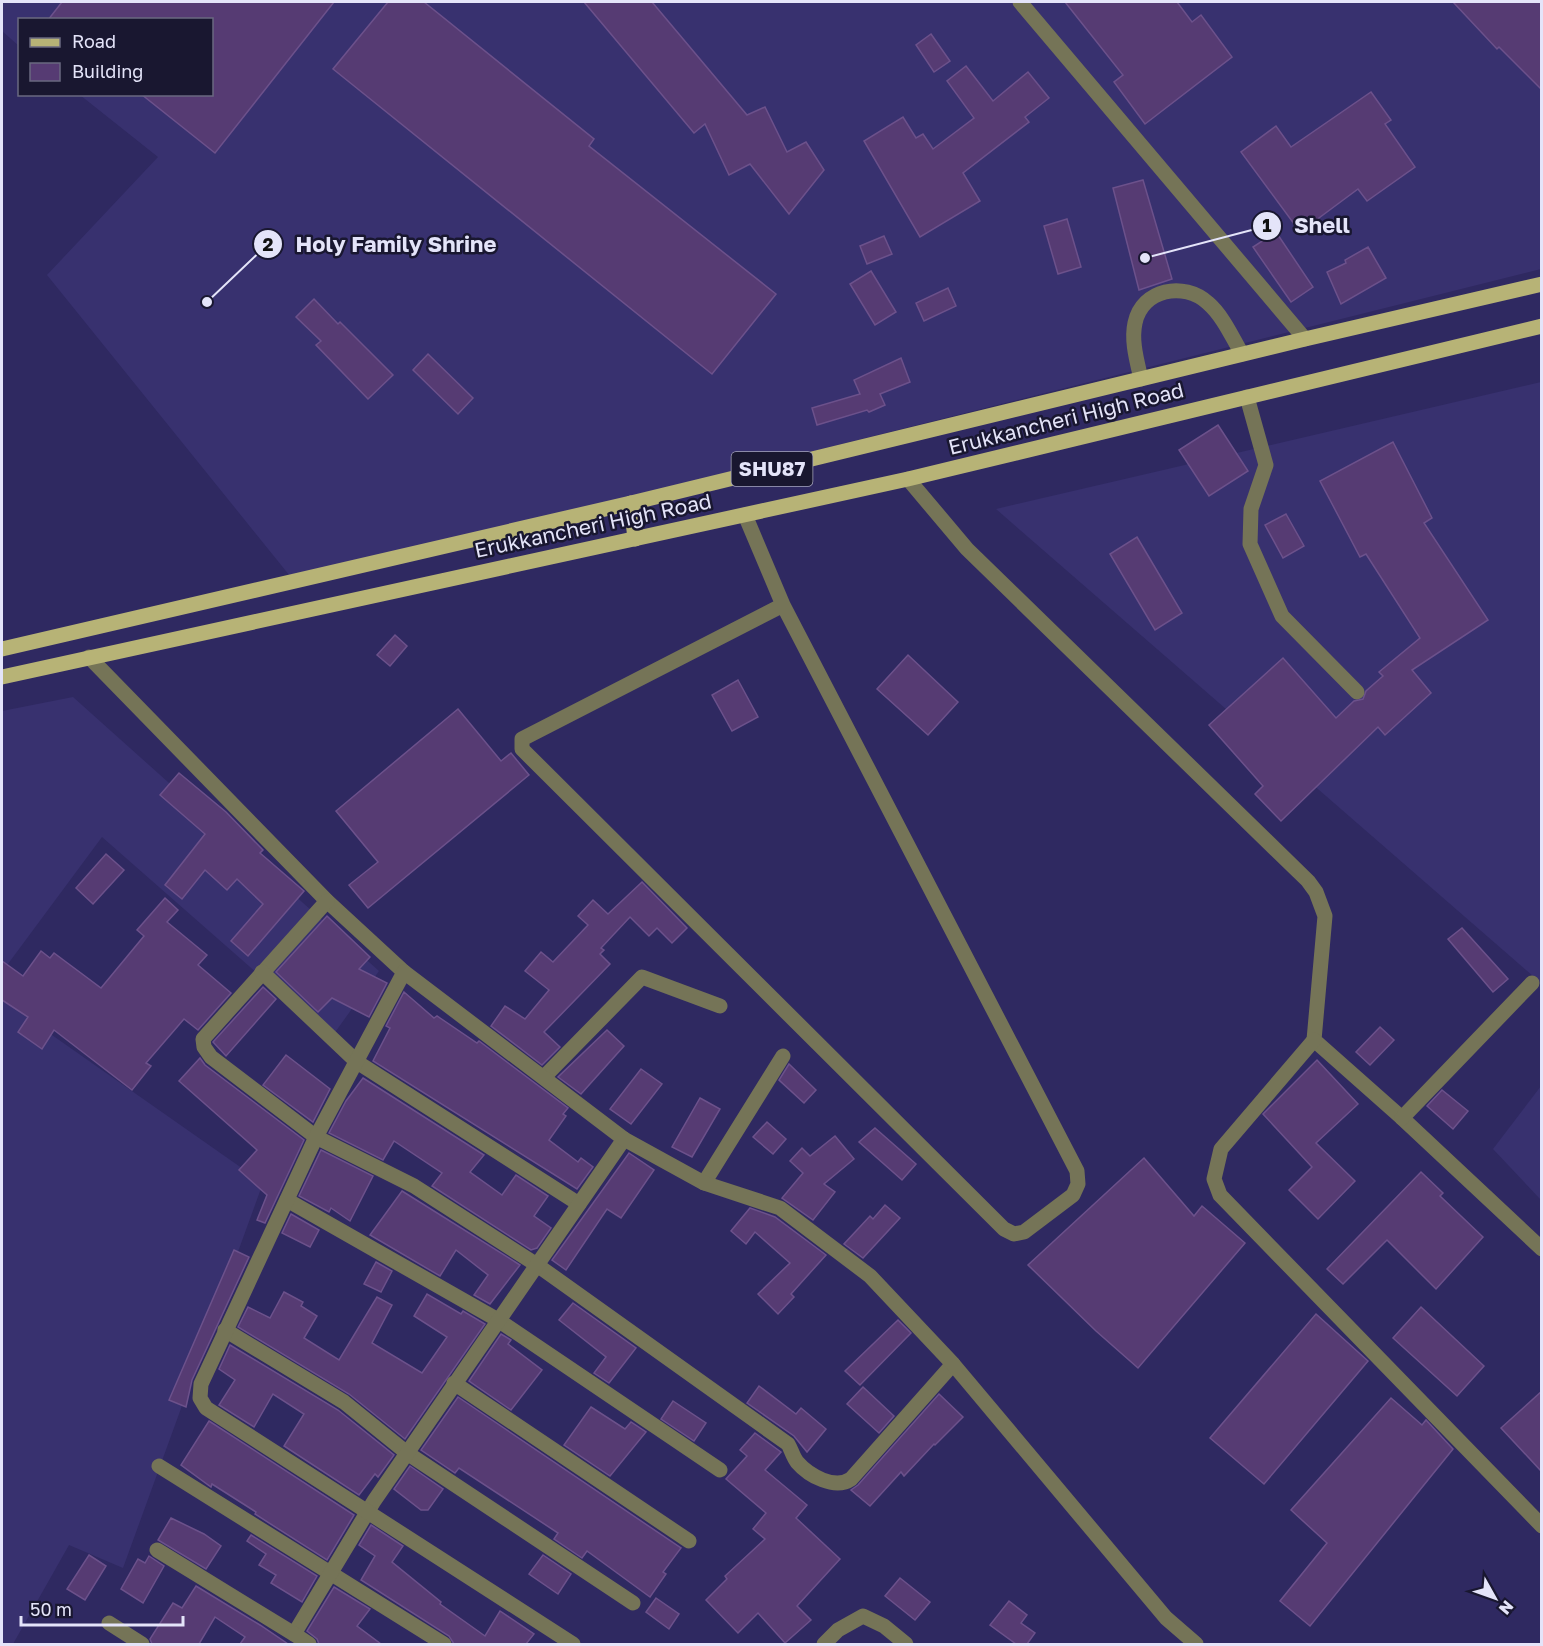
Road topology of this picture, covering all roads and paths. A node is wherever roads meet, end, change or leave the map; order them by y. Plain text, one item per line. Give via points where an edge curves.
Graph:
1 (1020, 2) edge
2 (1542, 284) edge
3 (1542, 326) edge
4 (1305, 339) junction
5 (1242, 354) junction
6 (1142, 378) junction
7 (1247, 397) junction
8 (908, 479) junction
9 (631, 503) junction
10 (745, 515) junction
11 (635, 539) junction
12 (783, 606) junction
13 (2, 649) edge
14 (88, 657) junction
15 (2, 677) edge
16 (1357, 692) dead end
17 (327, 901) junction
18 (262, 972) junction
19 (404, 972) junction
20 (1532, 983) dead end
21 (720, 1006) dead end
22 (1314, 1040) junction
23 (783, 1056) dead end
24 (357, 1062) junction
25 (543, 1077) junction
26 (1402, 1118) junction
27 (316, 1137) junction
28 (624, 1139) junction
29 (704, 1183) junction
30 (286, 1200) junction
31 (579, 1204) junction
32 (1542, 1249) edge
33 (537, 1265) junction
34 (498, 1320) junction
35 (225, 1330) junction
36 (953, 1364) junction
37 (454, 1383) junction
38 (406, 1453) junction
39 (159, 1466) dead end
40 (720, 1470) dead end
41 (368, 1510) junction
42 (1542, 1526) edge
43 (689, 1541) dead end
44 (157, 1551) dead end
45 (332, 1572) junction
46 (633, 1603) dead end
47 (110, 1623) dead end
48 (294, 1634) junction
49 (142, 1644) edge
50 (309, 1644) edge
51 (444, 1644) edge
52 (573, 1644) edge
53 (824, 1644) edge
54 (906, 1644) edge
55 (1196, 1644) edge

1 - 4 street
2 - 4 main road, SHU87
3 - 7 main road, Erukkancheri High Road / SHU87
4 - 5 main road, SHU87
5 - 6 main road, SHU87
5 - 6 street via 1208,303 1189,291 1172,290 1141,304 1134,324
6 - 9 main road, SHU87
7 - 8 main road, Erukkancheri High Road / SHU87
7 - 16 street via 1266,465 1251,509 1250,544 1282,616
8 - 10 main road, Erukkancheri High Road / SHU87
8 - 22 street via 967,549 1316,892 1325,916
9 - 11 main road
9 - 13 main road, SHU87
10 - 11 main road, Erukkancheri High Road / SHU87
10 - 12 street
11 - 14 main road, Erukkancheri High Road / SHU87
12 - 12 street via 1077,1171 1078,1184 1073,1195 1024,1232 1014,1234 1004,1229 522,749 522,739
14 - 15 main road, Erukkancheri High Road / SHU87
14 - 17 street
17 - 18 street
17 - 19 street
18 - 24 street
18 - 27 street via 207,1032 204,1047
19 - 24 street
19 - 25 street
20 - 26 street
21 - 25 street via 642,977
22 - 26 street
22 - 42 street via 1221,1149 1214,1179 1220,1195
23 - 29 street
24 - 27 street
24 - 31 street
25 - 28 street
26 - 32 street
27 - 30 street
27 - 33 street via 414,1186
28 - 29 street
28 - 31 street
29 - 36 street via 780,1208 870,1275
30 - 34 street
30 - 35 street
31 - 33 street
33 - 34 street
33 - 36 street via 788,1444 797,1462 830,1484 844,1484 852,1479
34 - 37 street
34 - 40 street
35 - 38 street via 344,1402
35 - 41 street via 201,1383 200,1398 206,1408
36 - 55 street via 1166,1618
37 - 38 street
37 - 43 street
38 - 41 street
38 - 46 street
39 - 45 street
41 - 45 street
41 - 52 street
44 - 48 street
45 - 48 street
45 - 51 street
47 - 49 street
48 - 50 street
53 - 54 street via 838,1630 863,1616 884,1626

